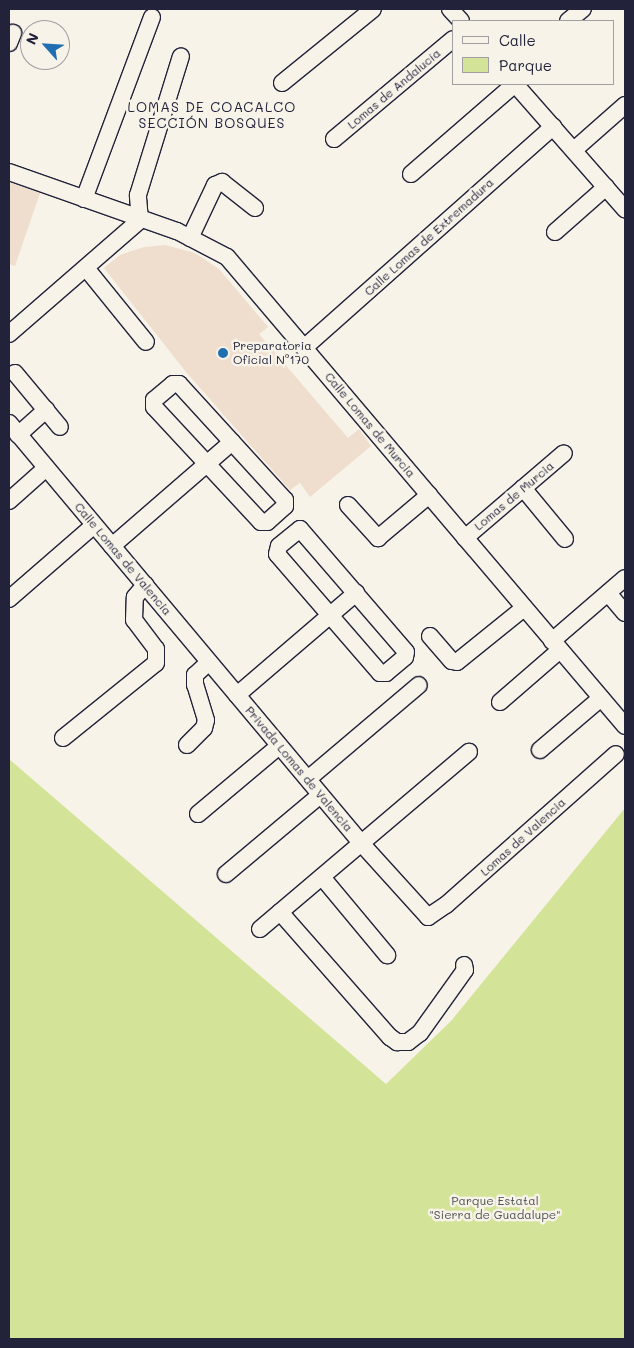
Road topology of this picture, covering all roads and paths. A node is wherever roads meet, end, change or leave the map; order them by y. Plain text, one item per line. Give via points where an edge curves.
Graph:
1 (373, 9) edge
2 (450, 9) edge
3 (582, 9) edge
4 (152, 17) dead end
5 (460, 20) edge
6 (569, 20) edge
7 (452, 40) edge
8 (181, 56) dead end
9 (282, 83) dead end
10 (514, 85) edge
11 (516, 85) edge
12 (625, 105) edge
13 (553, 127) junction
14 (334, 139) dead end
15 (574, 150) junction
16 (9, 172) edge
17 (410, 174) dead end
18 (606, 187) junction
19 (84, 199) junction
20 (255, 208) dead end
21 (625, 209) edge
22 (140, 220) junction
23 (555, 232) dead end
24 (190, 238) junction
25 (86, 268) junction
26 (9, 334) edge
27 (146, 342) dead end
28 (305, 348) junction
29 (15, 373) dead end
30 (46, 410) junction
31 (60, 427) dead end
32 (14, 429) edge
33 (232, 442) junction
34 (564, 454) dead end
35 (207, 464) junction
36 (46, 468) junction
37 (524, 488) junction
38 (429, 495) junction
39 (9, 500) edge
40 (348, 505) dead end
41 (93, 526) junction
42 (465, 538) junction
43 (565, 539) dead end
44 (112, 546) junction
45 (625, 578) edge
46 (146, 585) junction
47 (356, 593) junction
48 (608, 593) junction
49 (9, 599) edge
50 (524, 608) junction
51 (625, 613) edge
52 (331, 615) junction
53 (430, 636) dead end
54 (556, 646) junction
55 (209, 662) junction
56 (419, 686) dead end
57 (237, 695) junction
58 (601, 698) junction
59 (500, 702) dead end
60 (625, 726) edge
61 (63, 738) dead end
62 (187, 746) dead end
63 (279, 746) junction
64 (540, 750) dead end
65 (469, 752) dead end
66 (616, 754) dead end
67 (308, 779) junction
68 (320, 794) junction
69 (198, 814) dead end
70 (361, 843) junction
71 (226, 874) dead end
72 (322, 877) junction
73 (280, 912) junction
74 (428, 917) joint
75 (260, 929) dead end
76 (387, 954) dead end
77 (464, 965) dead end

1 - 9 street
2 - 5 street
3 - 6 street
4 - 19 street
7 - 14 street, Lomas de Andalucía
8 - 22 street via 138,195
10 - 17 street
11 - 13 street
12 - 15 street
13 - 15 street
13 - 28 street, Calle Lomas de Extremadura
15 - 18 street
16 - 19 street, Calle Lomas de Murcia
18 - 21 street
18 - 23 street
19 - 22 street, Calle Lomas de Murcia
20 - 24 street via 222,182 215,185
22 - 24 street, Calle Lomas de Murcia
22 - 25 street
24 - 28 street, Calle Lomas de Murcia via 227,257
25 - 26 street
25 - 27 street
28 - 38 street, Calle Lomas de Murcia
29 - 30 street
30 - 31 street
30 - 32 street
32 - 36 street, Calle Lomas de Valencia
33 - 35 street
33 - 35 street via 285,500 285,506 267,522 261,522
33 - 35 street via 179,384 173,384 154,400 154,407
34 - 37 street, Lomas de Murcia
35 - 44 street
36 - 39 street
36 - 41 street, Calle Lomas de Valencia
37 - 42 street, Lomas de Murcia
37 - 43 street
38 - 40 street via 378,538
38 - 42 street, Calle Lomas de Murcia
41 - 44 street, Calle Lomas de Valencia
41 - 49 street
42 - 50 street, Calle Lomas de Murcia
44 - 46 street, Calle Lomas de Valencia
45 - 48 street
46 - 55 street, Calle Lomas de Valencia
46 - 61 street via 136,597 134,620 156,649 156,663
47 - 52 street
47 - 52 street via 407,654 386,673 380,673
47 - 52 street via 303,531 296,530 278,546 277,554
48 - 51 street
48 - 54 street
50 - 53 street via 464,660 452,661
50 - 54 street, Calle Lomas de Murcia
52 - 57 street
54 - 58 street, Calle Lomas de Murcia
54 - 59 street
55 - 57 street, Calle Lomas de Valencia
55 - 62 street via 195,675 206,720 204,728
56 - 67 street
57 - 63 street, Privada Lomas de Valencia
58 - 60 street, Calle Lomas de Murcia
58 - 64 street
63 - 67 street, Privada Lomas de Valencia
63 - 69 street
65 - 70 street
66 - 74 street, Lomas de Valencia via 446,905
67 - 68 street, Privada Lomas de Valencia
68 - 70 street, Privada Lomas de Valencia
68 - 71 street
70 - 72 street, Privada Lomas de Valencia
70 - 74 street, Privada Lomas de Valencia
72 - 73 street, Privada Lomas de Valencia
72 - 76 street
73 - 75 street, Privada Lomas de Valencia
73 - 77 street via 397,1042 408,1042 420,1033 465,970

